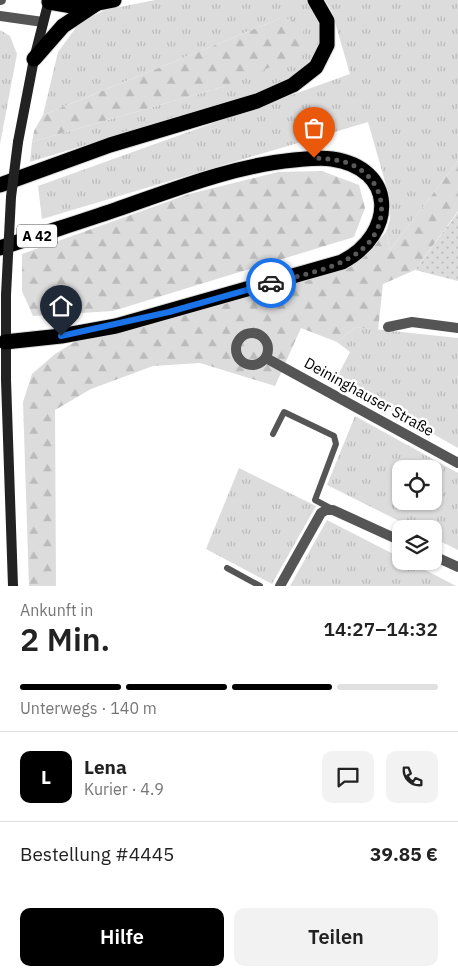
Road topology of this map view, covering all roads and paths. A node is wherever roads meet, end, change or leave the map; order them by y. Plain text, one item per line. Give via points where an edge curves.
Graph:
1 (114, 0) edge
2 (315, 0) edge
3 (46, 1) edge
4 (96, 4) junction
5 (0, 16) edge
6 (43, 22) junction
7 (34, 59) junction
8 (46, 167) junction
9 (0, 177) edge
10 (0, 185) edge
11 (75, 224) junction
12 (0, 248) edge
13 (0, 259) edge
14 (388, 327) dead end
15 (458, 328) edge
16 (5, 342) junction
17 (266, 358) dead end
18 (273, 434) dead end
19 (458, 463) edge
20 (333, 510) junction
21 (392, 537) edge
22 (442, 560) edge
23 (458, 567) edge
24 (227, 568) dead end
25 (13, 586) edge
26 (260, 586) edge
27 (280, 586) edge

1 - 4 highway
2 - 8 highway via 327,21 327,44 316,67 293,85 257,102
3 - 4 highway via 67,7
3 - 6 main road
4 - 7 highway via 63,26
5 - 6 street
6 - 7 main road
7 - 16 main road, bridge via 11,197
8 - 9 highway
8 - 10 highway
11 - 12 highway, A 42
11 - 13 highway
11 - 16 highway via 222,174 268,163 314,158 332,159 361,169 376,187 382,211 369,242 351,257 337,263 116,326
14 - 15 street via 412,322
16 - 25 main road
17 - 19 street, Deininghauser Straße
18 - 20 lane via 284,412 334,436 336,444 315,500
20 - 21 street
20 - 27 street via 320,514
22 - 23 street
24 - 26 lane

